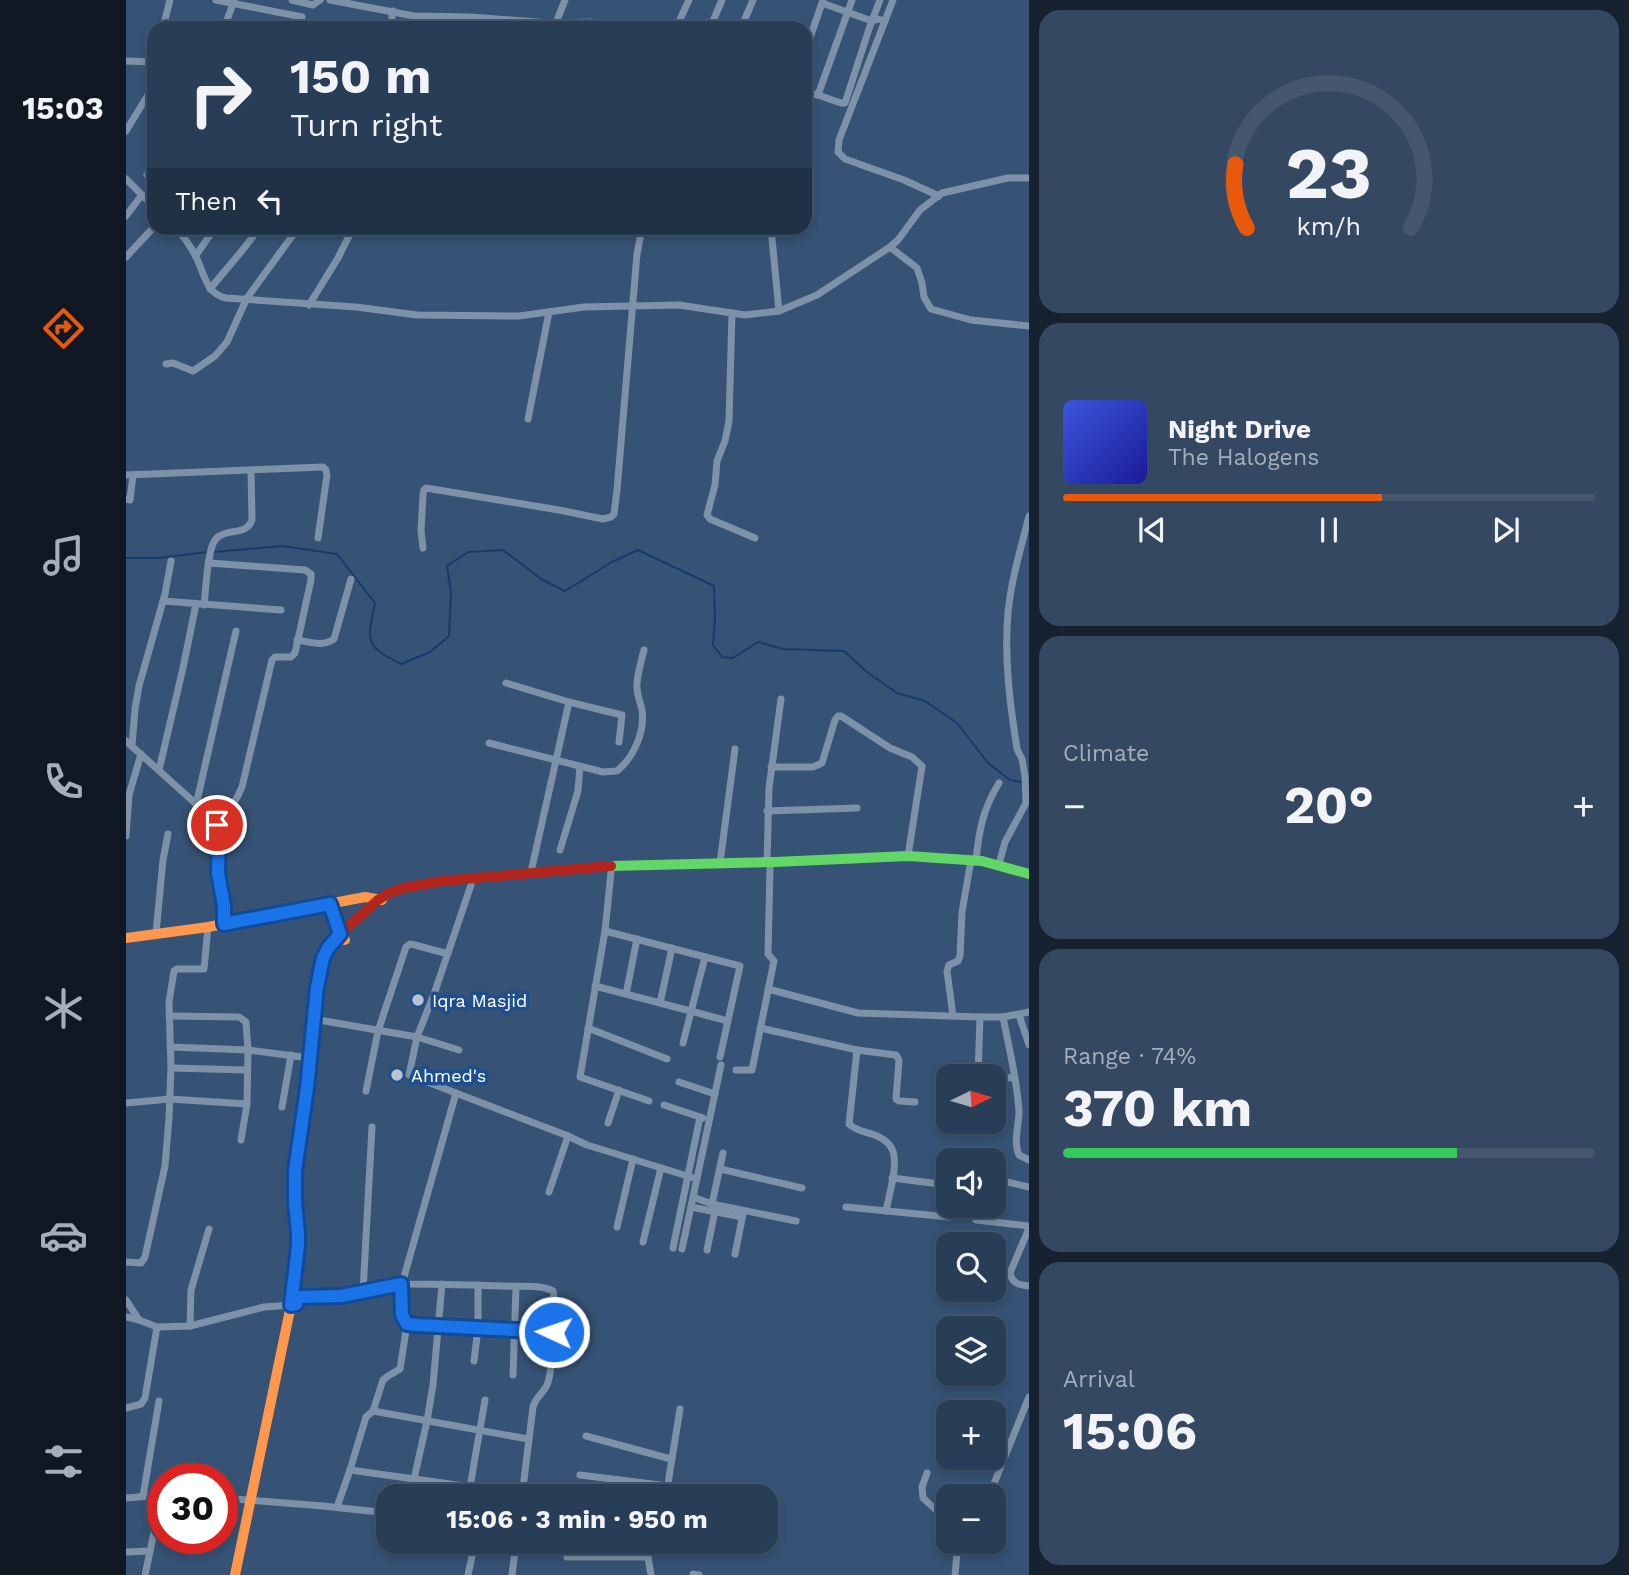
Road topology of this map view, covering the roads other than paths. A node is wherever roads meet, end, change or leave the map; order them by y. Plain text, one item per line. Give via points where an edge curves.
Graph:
1 (170, 0) edge
2 (216, 0) edge
3 (292, 0) edge
4 (320, 0) edge
5 (330, 0) edge
6 (565, 0) edge
7 (689, 0) edge
8 (722, 0) edge
9 (753, 0) edge
10 (852, 0) edge
11 (880, 0) edge
12 (893, 0) edge
13 (234, 2) edge
14 (823, 2) edge
15 (375, 4) edge
16 (393, 11) junction
17 (848, 12) junction
18 (451, 16) junction
19 (302, 17) dead end
20 (165, 21) edge
21 (227, 21) edge
22 (391, 21) edge
23 (450, 21) edge
24 (526, 21) edge
25 (557, 21) edge
26 (679, 21) edge
27 (713, 21) edge
28 (744, 21) edge
29 (872, 21) junction
30 (886, 21) junction
31 (882, 30) junction
32 (812, 33) edge
33 (126, 61) edge
34 (147, 62) edge
35 (812, 94) edge
36 (147, 96) edge
37 (818, 96) junction
38 (126, 131) edge
39 (1029, 178) edge
40 (126, 179) edge
41 (141, 195) junction
42 (939, 196) junction
43 (147, 201) edge
44 (126, 216) edge
45 (147, 235) edge
46 (181, 235) edge
47 (210, 235) edge
48 (254, 235) edge
49 (293, 235) edge
50 (350, 235) edge
51 (641, 235) edge
52 (772, 235) edge
53 (890, 247) junction
54 (195, 255) junction
55 (126, 257) edge
56 (210, 289) junction
57 (247, 298) junction
58 (309, 305) junction
59 (633, 306) junction
60 (779, 311) junction
61 (549, 312) junction
62 (732, 313) junction
63 (1029, 326) edge
64 (166, 363) dead end
65 (527, 419) dead end
66 (251, 470) junction
67 (130, 475) edge
68 (126, 499) edge
69 (1029, 516) edge
70 (318, 538) dead end
71 (755, 538) dead end
72 (423, 548) dead end
73 (210, 559) junction
74 (171, 561) dead end
75 (351, 579) dead end
76 (163, 601) junction
77 (200, 605) junction
78 (281, 610) dead end
79 (236, 631) dead end
80 (298, 640) junction
81 (644, 650) dead end
82 (506, 683) dead end
83 (781, 699) dead end
84 (569, 702) junction
85 (619, 742) dead end
86 (489, 743) dead end
87 (129, 744) edge
88 (735, 750) dead end
89 (141, 754) junction
90 (556, 759) junction
91 (580, 766) junction
92 (771, 767) junction
93 (159, 770) junction
94 (999, 783) dead end
95 (197, 805) junction
96 (857, 808) dead end
97 (767, 811) junction
98 (217, 825) junction
99 (168, 834) dead end
100 (126, 836) edge
101 (560, 850) dead end
102 (908, 856) junction
103 (720, 863) junction
104 (973, 863) junction
105 (999, 864) junction
106 (769, 865) junction
107 (611, 872) junction
108 (531, 873) junction
109 (1029, 874) edge
110 (1029, 881) edge
111 (471, 885) junction
112 (382, 901) junction
113 (330, 904) junction
114 (224, 924) junction
115 (208, 927) junction
116 (605, 931) junction
117 (156, 933) junction
118 (126, 937) edge
119 (342, 937) junction
120 (637, 939) junction
121 (672, 948) junction
122 (448, 954) junction
123 (705, 957) junction
124 (595, 986) junction
125 (768, 989) junction
126 (626, 994) junction
127 (660, 1003) junction
128 (692, 1011) junction
129 (1029, 1012) edge
130 (1019, 1015) junction
131 (169, 1016) junction
132 (953, 1016) junction
133 (980, 1017) junction
134 (1003, 1017) junction
135 (319, 1020) junction
136 (728, 1021) junction
137 (588, 1028) junction
138 (760, 1028) junction
139 (378, 1031) junction
140 (417, 1037) junction
141 (683, 1043) dead end
142 (1029, 1045) edge
143 (170, 1047) junction
144 (248, 1050) junction
145 (459, 1050) dead end
146 (857, 1050) junction
147 (291, 1055) junction
148 (310, 1058) junction
149 (667, 1059) dead end
150 (977, 1064) edge
151 (171, 1068) junction
152 (247, 1070) junction
153 (736, 1070) dead end
154 (1006, 1078) edge
155 (1014, 1078) junction
156 (679, 1082) dead end
157 (619, 1090) junction
158 (366, 1091) dead end
159 (456, 1093) junction
160 (715, 1094) junction
161 (170, 1099) junction
162 (649, 1101) dead end
163 (915, 1102) dead end
164 (126, 1103) edge
165 (247, 1104) junction
166 (664, 1105) dead end
167 (282, 1107) dead end
168 (700, 1117) junction
169 (709, 1120) junction
170 (608, 1123) dead end
171 (372, 1126) dead end
172 (568, 1136) junction
173 (241, 1140) dead end
174 (723, 1153) dead end
175 (633, 1160) junction
176 (1029, 1160) edge
177 (661, 1168) junction
178 (720, 1169) junction
179 (688, 1177) junction
180 (892, 1178) junction
181 (696, 1180) junction
182 (1006, 1181) edge
183 (936, 1184) edge
184 (1029, 1186) edge
185 (802, 1188) dead end
186 (549, 1192) dead end
187 (693, 1197) junction
188 (691, 1207) junction
189 (846, 1207) dead end
190 (713, 1208) junction
191 (886, 1211) junction
192 (743, 1214) junction
193 (936, 1216) edge
194 (976, 1220) dead end
195 (796, 1221) dead end
196 (617, 1227) dead end
197 (1029, 1227) edge
198 (209, 1229) dead end
199 (643, 1242) dead end
200 (707, 1250) dead end
201 (735, 1254) dead end
202 (126, 1262) edge
203 (401, 1284) junction
204 (442, 1284) junction
205 (478, 1285) junction
206 (1029, 1286) edge
207 (516, 1287) junction
208 (363, 1292) junction
209 (126, 1300) edge
210 (295, 1302) junction
211 (126, 1317) edge
212 (139, 1320) junction
213 (407, 1324) junction
214 (190, 1326) junction
215 (439, 1326) junction
216 (157, 1327) junction
217 (478, 1328) junction
218 (514, 1330) junction
219 (554, 1332) junction
220 (474, 1361) dead end
221 (513, 1375) dead end
222 (1029, 1397) edge
223 (485, 1400) dead end
224 (159, 1401) dead end
225 (126, 1408) edge
226 (680, 1409) dead end
227 (373, 1411) junction
228 (427, 1421) junction
229 (480, 1430) junction
230 (586, 1436) dead end
231 (528, 1439) junction
232 (671, 1459) junction
233 (350, 1470) junction
234 (927, 1473) dead end
235 (580, 1475) dead end
236 (414, 1479) junction
237 (449, 1484) edge
238 (471, 1484) edge
239 (523, 1484) edge
240 (652, 1484) edge
241 (668, 1484) edge
242 (994, 1484) edge
243 (143, 1496) junction
244 (147, 1496) edge
245 (126, 1498) edge
246 (238, 1500) edge
247 (253, 1501) junction
248 (337, 1507) junction
249 (936, 1510) edge
250 (376, 1512) edge
251 (147, 1551) edge
252 (126, 1552) edge
253 (149, 1554) edge
254 (473, 1554) edge
255 (515, 1554) edge
256 (648, 1554) edge
257 (957, 1554) edge
258 (567, 1556) dead end
259 (648, 1557) junction
260 (145, 1575) edge
261 (238, 1575) edge
262 (469, 1575) edge
263 (512, 1575) edge
264 (651, 1575) edge
265 (955, 1575) edge

1 - 20 street
2 - 13 street
3 - 4 street via 313,5
5 - 15 street
6 - 25 street
7 - 26 street
8 - 27 street
9 - 28 street
10 - 17 street
11 - 29 street
12 - 30 street
13 - 19 street
13 - 21 street
14 - 17 street
14 - 32 street
15 - 16 street
16 - 18 street
16 - 22 street
17 - 29 street
17 - 37 street
18 - 23 street
18 - 24 street
29 - 30 street
29 - 31 street
29 - 37 street via 845,103
30 - 31 street
31 - 42 street via 838,152 845,159
33 - 34 street
35 - 37 street
36 - 38 street
39 - 42 street via 1008,178
40 - 41 street
41 - 43 street
41 - 44 street
42 - 53 street via 920,210
45 - 55 street
46 - 54 street
47 - 54 street
48 - 56 street
49 - 57 street
50 - 58 street
51 - 59 street
52 - 60 street
53 - 60 street via 817,295
53 - 63 street via 917,268 931,309 971,320
54 - 56 street
56 - 57 street via 219,296
57 - 58 street
57 - 64 street via 227,342 215,356 192,371
58 - 61 street via 417,315
59 - 61 street
59 - 62 street via 679,305
59 - 72 street via 614,514 603,519 426,488
60 - 62 street
61 - 65 street
62 - 71 street via 729,421 707,514
66 - 67 street
66 - 70 street via 324,468 327,475
66 - 73 street via 250,525 221,534
67 - 68 street via 130,500
69 - 105 street via 1006,642 1026,803
73 - 77 street
73 - 80 street via 309,572 312,580
74 - 76 street
75 - 80 street via 334,639 327,644
76 - 77 street
76 - 87 street via 139,686
77 - 78 street
77 - 93 street
79 - 95 street
80 - 98 street via 293,656 272,660 242,787
81 - 91 street via 637,682 642,721 632,754 613,772
82 - 84 street
83 - 92 street
84 - 85 street via 622,715
84 - 90 street
86 - 90 street
87 - 89 street
88 - 103 street
89 - 93 street
89 - 100 street via 129,795
90 - 91 street
90 - 108 street
91 - 101 street via 578,791
92 - 97 street
92 - 102 street via 822,763 836,717 841,716 912,757 922,766
93 - 95 street
94 - 104 street via 985,810
95 - 98 street
96 - 97 street
97 - 106 street
98 - 114 street
99 - 117 street
102 - 104 main road
102 - 106 main road
103 - 106 main road
103 - 108 main road
104 - 105 main road
104 - 106 main road
104 - 110 main road
104 - 132 street via 962,912 960,956 947,971
105 - 109 main road
106 - 107 main road
106 - 125 street via 768,954 774,961
107 - 111 main road
107 - 116 street
108 - 112 main road via 423,884 389,893
111 - 112 main road via 410,892
111 - 122 street
112 - 113 main road via 365,897
112 - 119 main road
113 - 114 main road
113 - 119 main road
114 - 115 main road
115 - 117 main road
115 - 131 street via 204,969 174,971
116 - 120 street
116 - 124 street
117 - 118 main road
119 - 135 main road via 326,969
119 - 148 main road via 323,958
120 - 121 street
120 - 126 street
121 - 123 street
121 - 127 street
122 - 139 street via 415,944 406,947
122 - 140 street
123 - 128 street
123 - 136 street via 740,966
124 - 126 street
124 - 137 street
125 - 132 street via 858,1013
125 - 138 street
126 - 127 street
127 - 128 street
128 - 136 street
128 - 141 street
129 - 130 street
130 - 134 street
130 - 142 street
131 - 143 street
131 - 144 street via 244,1019
132 - 133 street
133 - 134 street
133 - 150 street
134 - 155 street
135 - 139 street
135 - 210 main road via 300,1176 303,1245
136 - 160 street
137 - 149 street
137 - 157 street via 580,1077
138 - 146 street
138 - 153 street via 752,1070
139 - 140 street
139 - 158 street
140 - 145 street
140 - 159 street via 409,1075
143 - 144 street
143 - 151 street
144 - 147 street
144 - 152 street
146 - 163 street via 896,1055 896,1098
146 - 180 street via 849,1124 891,1145 895,1156
147 - 148 street
147 - 167 street
148 - 210 main road via 295,1171
151 - 152 street
151 - 161 street
152 - 165 street
154 - 155 street
155 - 176 street via 1019,1113 1016,1148
156 - 160 street
157 - 162 street
157 - 170 street
159 - 172 street
159 - 203 street
160 - 169 street
161 - 164 street
161 - 165 street
161 - 202 street via 165,1166 145,1256 141,1263
165 - 173 street
166 - 168 street
168 - 169 street
168 - 179 street
169 - 181 street
171 - 208 street
172 - 175 street
172 - 186 street
174 - 178 street
175 - 177 street
175 - 196 street
177 - 179 street
177 - 199 street
178 - 185 street
178 - 190 street
179 - 181 street
179 - 188 street via 677,1248
180 - 183 street
180 - 191 street
181 - 187 street
182 - 184 street
187 - 188 street
187 - 190 street
188 - 190 street
189 - 191 street
190 - 192 street
190 - 200 street
191 - 193 street
192 - 195 street
192 - 201 street
194 - 197 street
197 - 206 street via 1010,1273 1016,1283
198 - 214 street via 191,1290
203 - 204 street
203 - 208 street
203 - 213 street via 402,1315
204 - 205 street
204 - 215 street
205 - 207 street
205 - 217 street
207 - 218 street
207 - 219 street via 553,1292
208 - 210 street
209 - 212 street
210 - 214 street
210 - 247 main road
211 - 212 street
212 - 216 street
213 - 215 street
213 - 227 street via 402,1364 383,1380
214 - 216 street
215 - 217 street
215 - 228 street
216 - 225 street via 145,1398
217 - 218 street
217 - 220 street
218 - 219 street
218 - 221 street
219 - 231 street via 550,1378 535,1400
222 - 242 street
223 - 229 street
224 - 243 street
226 - 232 street
227 - 228 street
227 - 233 street via 366,1417
228 - 229 street
228 - 236 street
229 - 231 street
229 - 238 street
230 - 232 street
231 - 239 street
232 - 241 street
233 - 236 street
233 - 248 street
234 - 249 street via 923,1498
235 - 240 street
236 - 237 street
243 - 244 street
243 - 245 street
246 - 247 street
247 - 248 street
247 - 261 main road
248 - 250 street
251 - 252 street
253 - 260 street
254 - 262 street
255 - 263 street
256 - 259 street
257 - 265 street
258 - 259 street
259 - 264 street

